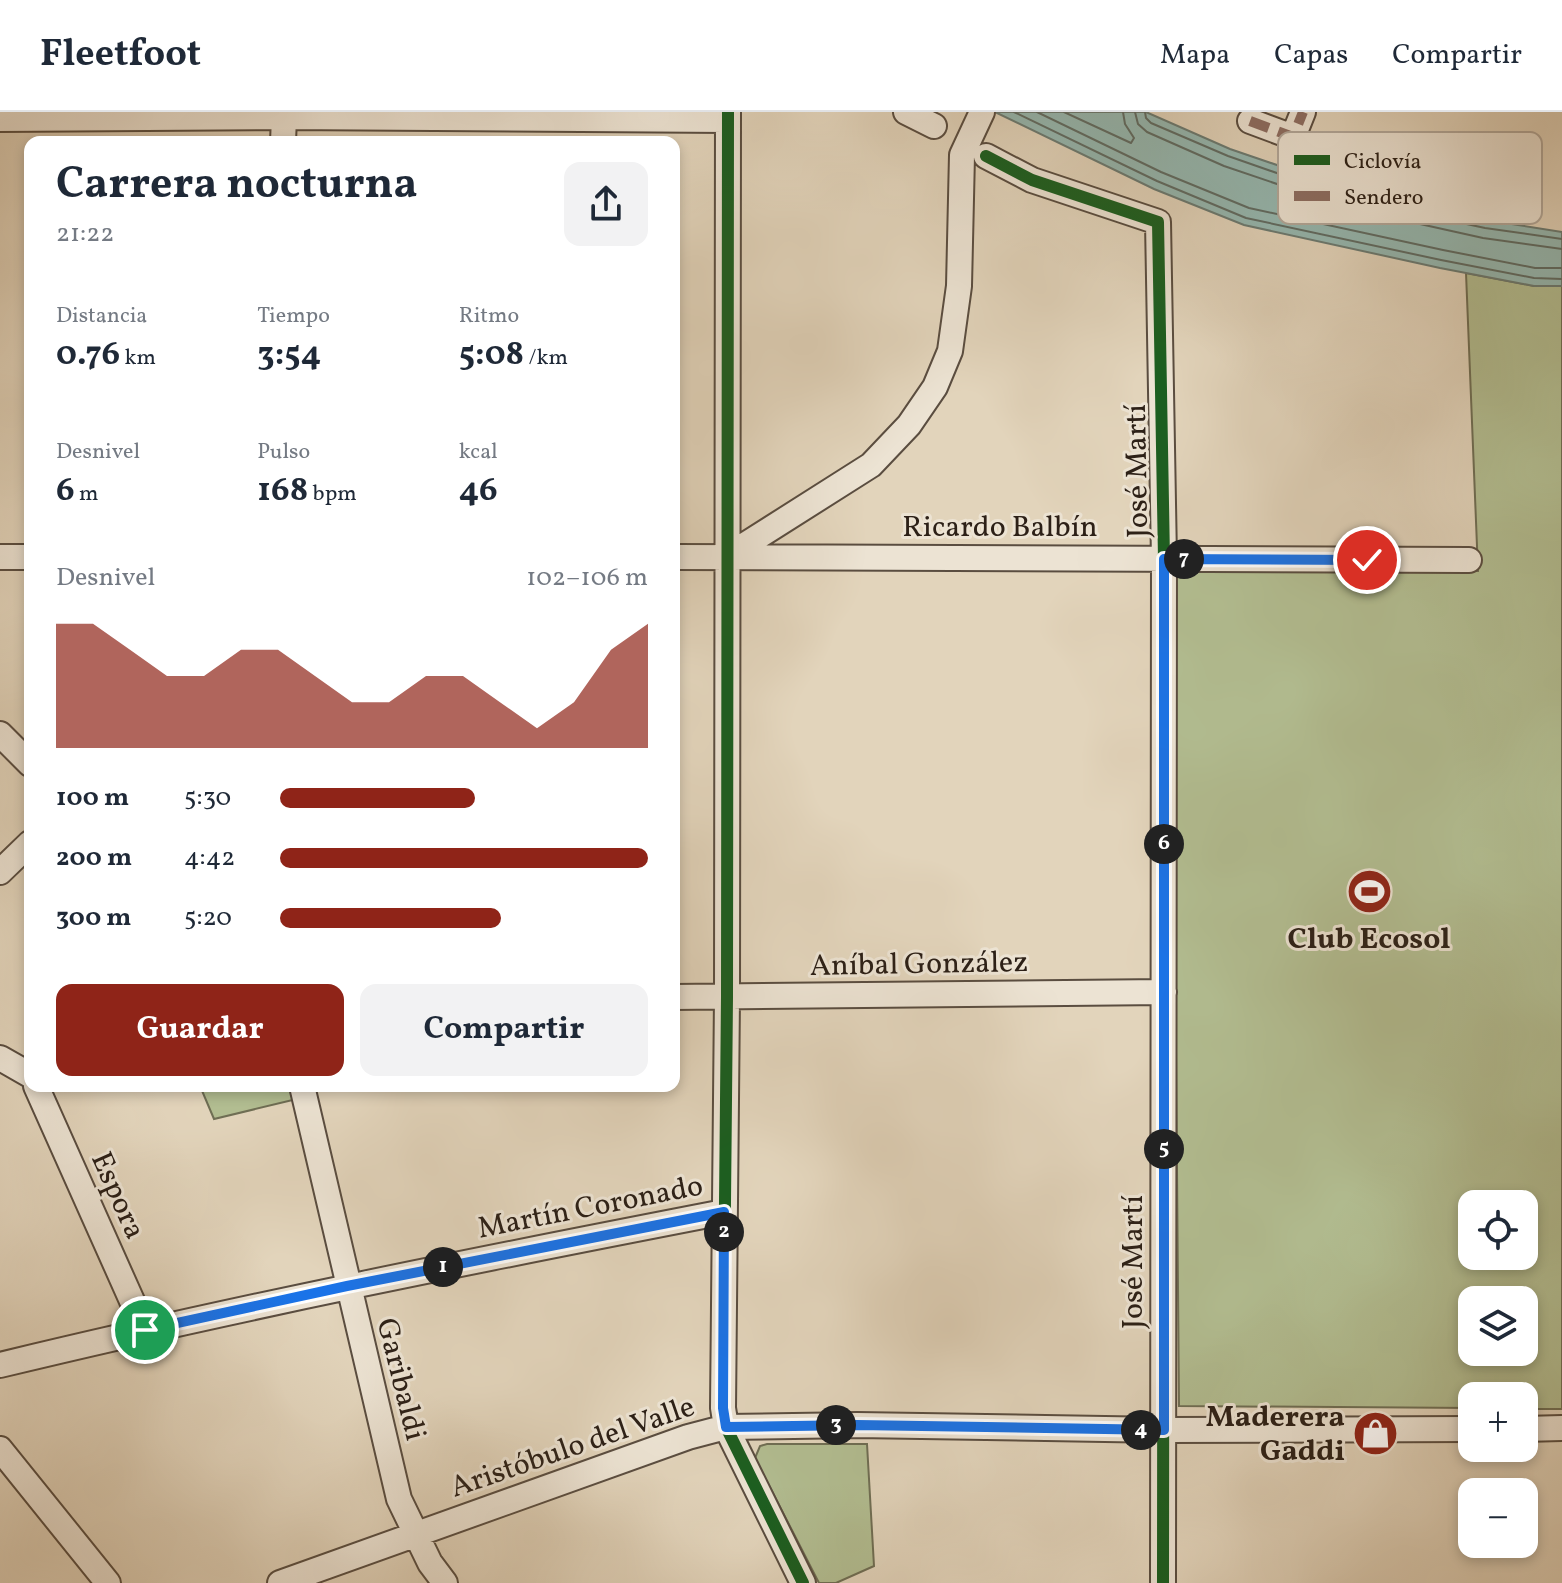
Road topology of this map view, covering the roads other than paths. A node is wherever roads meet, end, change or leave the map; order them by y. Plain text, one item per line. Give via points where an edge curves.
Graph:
1 (906, 112) edge
2 (982, 112) edge
3 (1303, 112) edge
4 (728, 116) edge
5 (284, 117) junction
6 (0, 119) edge
7 (1250, 121) dead end
8 (934, 126) dead end
9 (1280, 132) edge
10 (1295, 132) edge
11 (283, 136) edge
12 (986, 156) dead end
13 (0, 557) edge
14 (24, 557) edge
15 (680, 557) edge
16 (726, 557) junction
17 (1164, 559) junction
18 (1469, 560) dead end
19 (0, 734) edge
20 (24, 758) edge
21 (24, 849) edge
22 (0, 872) edge
23 (1164, 992) junction
24 (680, 997) edge
25 (727, 997) junction
26 (0, 1058) edge
27 (24, 1072) edge
28 (39, 1092) edge
29 (303, 1092) edge
30 (724, 1212) junction
31 (347, 1286) junction
32 (145, 1330) junction
33 (0, 1365) edge
34 (726, 1427) junction
35 (1562, 1428) edge
36 (1458, 1429) edge
37 (1538, 1429) edge
38 (1164, 1430) junction
39 (0, 1449) edge
40 (415, 1536) junction
41 (108, 1583) edge
42 (280, 1583) edge
43 (445, 1583) edge
44 (803, 1583) edge
45 (1163, 1583) edge

1 - 8 street
2 - 16 street via 962,155 959,286 950,351 935,387 909,425 871,465
3 - 10 street
4 - 5 street
4 - 16 street
5 - 6 street
5 - 11 street
7 - 9 street
12 - 17 street, José Martí via 1032,180 1158,222
13 - 14 street
15 - 16 street, Ricardo Balbín
16 - 17 street, Ricardo Balbín
16 - 25 street
17 - 18 street, Ricardo Balbín
17 - 23 street, José Martí
19 - 20 street
21 - 22 street
23 - 25 street, Aníbal González
23 - 38 street, José Martí
24 - 25 street, Aníbal González
25 - 30 street
26 - 27 street
28 - 32 street, Espora
29 - 31 street, Garibaldi
30 - 31 street, Martín Coronado
30 - 34 street
31 - 32 street, Martín Coronado
31 - 40 street, Garibaldi via 399,1499
32 - 33 street, Martín Coronado
34 - 38 street, Aristóbulo del Valle
34 - 40 street, Aristóbulo del Valle
34 - 44 street
35 - 37 street
36 - 38 street, Aristóbulo del Valle
38 - 45 street, José Martí
39 - 41 street
40 - 42 street, Aristóbulo del Valle
40 - 43 street, Garibaldi

